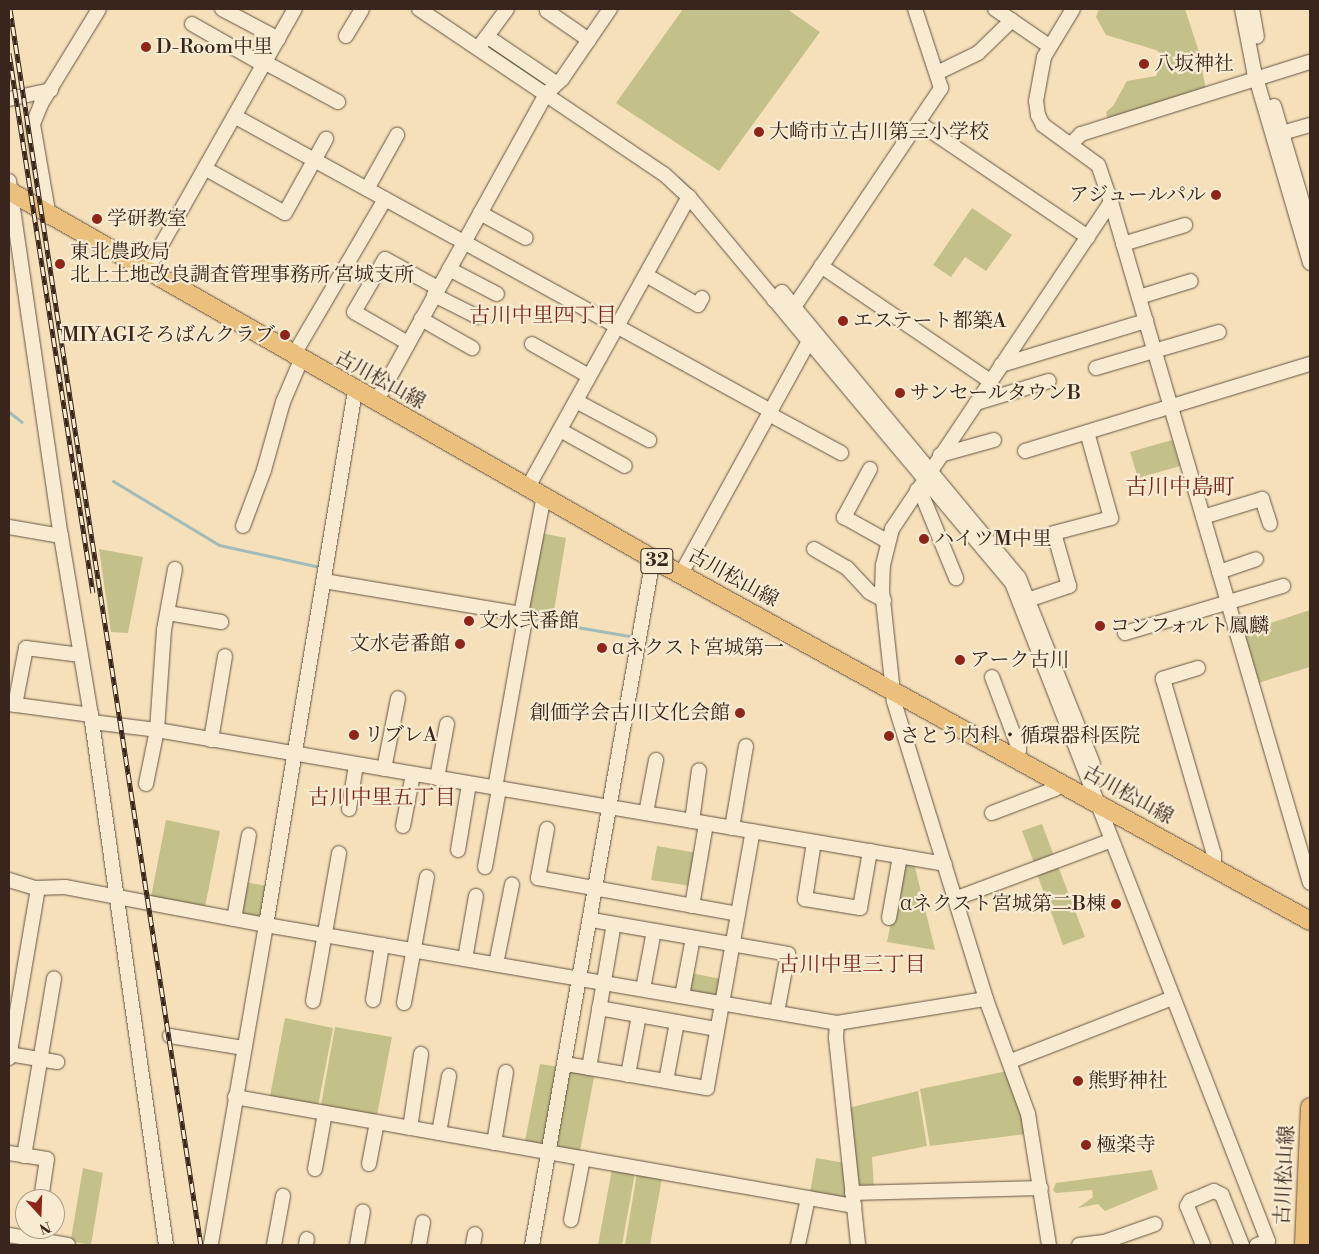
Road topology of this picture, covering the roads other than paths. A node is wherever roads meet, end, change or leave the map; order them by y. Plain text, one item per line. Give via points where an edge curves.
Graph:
1 (99, 9) edge
2 (222, 9) edge
3 (296, 9) edge
4 (362, 9) edge
5 (419, 9) edge
6 (506, 9) edge
7 (610, 9) edge
8 (915, 9) edge
9 (994, 9) edge
10 (1073, 9) edge
11 (1242, 9) edge
12 (1252, 9) edge
13 (547, 11) dead end
14 (439, 14) edge
15 (1012, 20) junction
16 (192, 24) dead end
17 (346, 36) dead end
18 (279, 40) junction
19 (589, 40) junction
20 (483, 42) junction
21 (1049, 46) junction
22 (1310, 62) edge
23 (265, 64) junction
24 (937, 72) junction
25 (1260, 76) junction
26 (550, 89) junction
27 (51, 90) junction
28 (9, 99) edge
29 (338, 102) dead end
30 (236, 117) junction
31 (919, 123) junction
32 (1310, 125) edge
33 (1282, 133) junction
34 (398, 135) dead end
35 (326, 139) dead end
36 (1070, 144) junction
37 (315, 160) junction
38 (206, 169) junction
39 (9, 188) edge
40 (367, 190) junction
41 (689, 197) junction
42 (385, 200) junction
43 (1111, 202) junction
44 (480, 213) junction
45 (49, 217) junction
46 (1185, 225) dead end
47 (1310, 228) edge
48 (526, 238) dead end
49 (1088, 238) junction
50 (463, 243) junction
51 (1123, 244) junction
52 (1310, 263) edge
53 (821, 266) junction
54 (449, 269) junction
55 (146, 272) junction
56 (646, 275) junction
57 (1191, 281) dead end
58 (436, 292) junction
59 (497, 294) dead end
60 (777, 297) junction
61 (1139, 297) junction
62 (702, 298) dead end
63 (794, 307) junction
64 (478, 317) dead end
65 (421, 319) junction
66 (1146, 321) junction
67 (616, 328) junction
68 (1219, 332) dead end
69 (809, 341) junction
70 (408, 343) junction
71 (532, 344) dead end
72 (472, 348) dead end
73 (1154, 351) junction
74 (297, 358) junction
75 (1310, 364) edge
76 (1001, 365) junction
77 (1096, 368) dead end
78 (590, 376) junction
79 (990, 381) junction
80 (1048, 381) dead end
81 (355, 390) junction
82 (576, 401) junction
83 (376, 402) junction
84 (976, 403) junction
85 (1170, 405) junction
86 (770, 412) junction
87 (560, 430) junction
88 (1087, 432) junction
89 (649, 440) dead end
90 (994, 440) dead end
91 (1025, 450) dead end
92 (841, 453) dead end
93 (940, 455) junction
94 (625, 466) dead end
95 (870, 469) dead end
96 (925, 478) junction
97 (528, 487) junction
98 (544, 496) junction
99 (1203, 517) junction
100 (1270, 524) dead end
101 (243, 526) dead end
102 (9, 527) edge
103 (61, 536) junction
104 (887, 541) junction
105 (814, 549) dead end
106 (654, 558) junction
107 (1256, 560) dead end
108 (175, 569) dead end
109 (1219, 572) junction
110 (681, 574) junction
111 (956, 578) dead end
112 (324, 581) junction
113 (1283, 586) dead end
114 (884, 600) junction
115 (1025, 601) junction
116 (1228, 602) junction
117 (168, 613) junction
118 (521, 614) junction
119 (221, 622) dead end
120 (1126, 633) dead end
121 (81, 654) junction
122 (225, 656) dead end
123 (1198, 668) dead end
124 (992, 677) dead end
125 (895, 693) junction
126 (398, 698) dead end
127 (12, 704) edge
128 (92, 718) junction
129 (447, 724) dead end
130 (156, 730) junction
131 (211, 740) junction
132 (746, 746) dead end
133 (295, 754) junction
134 (1018, 759) junction
135 (656, 760) dead end
136 (356, 765) junction
137 (384, 769) junction
138 (699, 770) dead end
139 (413, 774) junction
140 (437, 778) junction
141 (1060, 781) junction
142 (146, 784) dead end
143 (469, 784) junction
144 (497, 788) junction
145 (1104, 805) junction
146 (610, 807) junction
147 (349, 809) dead end
148 (992, 813) dead end
149 (646, 814) junction
150 (699, 822) junction
151 (403, 826) dead end
152 (732, 828) junction
153 (547, 829) dead end
154 (753, 831) junction
155 (249, 835) dead end
156 (1112, 840) junction
157 (814, 842) junction
158 (458, 850) dead end
159 (870, 851) junction
160 (339, 853) dead end
161 (900, 856) junction
162 (1124, 859) junction
163 (945, 864) junction
164 (485, 867) dead end
165 (1214, 868) junction
166 (426, 877) dead end
167 (9, 880) edge
168 (1310, 883) edge
169 (512, 885) dead end
170 (38, 888) junction
171 (597, 889) junction
172 (115, 896) junction
173 (476, 896) dead end
174 (957, 898) junction
175 (692, 906) junction
176 (738, 914) junction
177 (889, 918) dead end
178 (234, 919) junction
179 (592, 920) junction
180 (1310, 922) edge
181 (614, 924) junction
182 (266, 925) junction
183 (654, 931) junction
184 (325, 935) junction
185 (693, 938) junction
186 (382, 944) junction
187 (732, 944) junction
188 (414, 950) junction
189 (465, 958) junction
190 (1164, 960) junction
191 (496, 964) junction
192 (582, 978) junction
193 (54, 979) dead end
194 (604, 982) junction
195 (643, 989) junction
196 (682, 996) junction
197 (1173, 998) junction
198 (986, 999) junction
199 (373, 1000) dead end
200 (313, 1001) dead end
201 (404, 1003) dead end
202 (722, 1003) junction
203 (599, 1008) junction
204 (777, 1012) junction
205 (639, 1015) junction
206 (1185, 1016) junction
207 (677, 1022) junction
208 (837, 1022) junction
209 (717, 1029) junction
210 (170, 1036) dead end
211 (243, 1048) junction
212 (421, 1054) dead end
213 (9, 1055) edge
214 (40, 1059) junction
215 (1011, 1061) junction
216 (57, 1062) dead end
217 (566, 1064) junction
218 (589, 1068) junction
219 (506, 1072) dead end
220 (628, 1075) junction
221 (449, 1076) dead end
222 (666, 1081) junction
223 (235, 1097) junction
224 (1310, 1107) edge
225 (325, 1113) junction
226 (377, 1122) junction
227 (1232, 1123) dead end
228 (410, 1128) junction
229 (439, 1133) junction
230 (494, 1143) junction
231 (550, 1152) junction
232 (9, 1153) edge
233 (24, 1156) junction
234 (582, 1158) junction
235 (369, 1164) dead end
236 (315, 1169) dead end
237 (1041, 1188) junction
238 (43, 1189) edge
239 (283, 1196) dead end
240 (808, 1198) junction
241 (853, 1200) junction
242 (363, 1212) dead end
243 (571, 1220) dead end
244 (422, 1222) dead end
245 (1156, 1224) dead end
246 (50, 1239) edge
247 (68, 1245) edge
248 (166, 1245) edge
249 (211, 1245) edge
250 (274, 1245) edge
251 (357, 1245) edge
252 (418, 1245) edge
253 (532, 1245) edge
254 (798, 1245) edge
255 (858, 1245) edge
256 (1049, 1245) edge
257 (1079, 1245) edge
258 (1203, 1245) edge
259 (1242, 1245) edge
260 (1258, 1245) edge
261 (1304, 1245) edge

1 - 27 street
2 - 18 street
3 - 18 street
4 - 17 street
5 - 14 street
6 - 20 street
7 - 19 street
8 - 24 street
9 - 15 street
10 - 21 street
11 - 25 street
12 - 25 street
13 - 19 street
14 - 20 street
15 - 21 street
15 - 24 street via 978,53
16 - 23 street
18 - 23 street
19 - 26 street
20 - 26 street
21 - 36 street via 1036,101 1038,115 1044,125
22 - 25 street
23 - 29 street
23 - 30 street
24 - 31 street via 941,88
25 - 33 street
25 - 36 street via 1081,134
25 - 52 street
26 - 41 street via 664,174
26 - 44 street
27 - 28 street
27 - 45 street via 33,124
30 - 37 street
30 - 38 street
31 - 49 street
31 - 53 street
32 - 33 street
33 - 47 street
34 - 40 street
35 - 37 street
36 - 43 street via 1098,165
37 - 38 street via 285,213
37 - 40 street
38 - 55 street
39 - 45 main road, 古川松山線 / 32
39 - 103 street
40 - 42 street
41 - 56 street
41 - 60 street
42 - 50 street
42 - 74 street
43 - 49 street
43 - 51 street
44 - 48 street
44 - 50 street
45 - 55 main road, 古川松山線 / 32
46 - 51 street
49 - 76 street
50 - 54 street
50 - 67 street
51 - 61 street
53 - 63 street
53 - 79 street
54 - 58 street
54 - 59 street
55 - 74 main road, 古川松山線 / 32
56 - 62 street via 698,305
56 - 67 street
57 - 61 street
58 - 64 street
58 - 65 street
58 - 70 street via 385,259 354,312
60 - 63 street via 782,292
60 - 69 street
61 - 66 street
63 - 96 street
65 - 70 street
65 - 72 street
66 - 73 street
66 - 76 street
67 - 78 street
67 - 86 street
68 - 73 street
69 - 86 street
69 - 96 street
70 - 83 street
71 - 78 street
73 - 77 street
73 - 85 street
74 - 81 main road, 古川松山線 / 32
74 - 101 street via 264,470
75 - 85 street
76 - 79 street
78 - 82 street
79 - 84 street
80 - 84 street
81 - 83 main road, 古川松山線 / 32
81 - 112 street
82 - 87 street
82 - 89 street
83 - 97 main road, 古川松山線 / 32
84 - 93 street
85 - 88 street
85 - 99 street
86 - 92 street
86 - 110 street
87 - 94 street
87 - 97 street
88 - 91 street
88 - 115 street via 1111,518 1054,534 1069,586
90 - 93 street
93 - 96 street
95 - 104 street via 844,517
96 - 104 street
96 - 111 street via 922,495
96 - 115 street via 948,500
97 - 98 main road, 古川松山線 / 32
98 - 106 main road, 古川松山線 / 32
98 - 118 street
99 - 100 street via 1262,499
99 - 109 street
102 - 103 street
103 - 121 street
104 - 114 street via 883,565
105 - 114 street via 847,568 869,592
106 - 110 main road, 古川松山線 / 32
106 - 146 street
107 - 109 street
108 - 117 street
109 - 116 street
110 - 125 main road, 古川松山線 / 32
112 - 118 street
112 - 133 street
113 - 116 street
114 - 125 street
115 - 145 street
116 - 120 street
116 - 168 street
117 - 119 street
117 - 130 street
118 - 144 street via 524,626
121 - 127 street via 26,648
121 - 128 street
122 - 131 street
123 - 165 street via 1163,679 1214,854
124 - 134 street via 1019,749
125 - 134 main road, 古川松山線 / 32
125 - 163 street via 894,701
126 - 137 street
127 - 128 street
128 - 130 street
128 - 172 street
129 - 140 street
130 - 131 street
130 - 142 street
131 - 133 street
132 - 152 street
133 - 136 street
133 - 182 street
134 - 141 main road, 古川松山線 / 32
135 - 149 street
136 - 137 street
136 - 147 street
137 - 139 street
138 - 150 street
139 - 140 street
139 - 151 street
140 - 143 street
141 - 145 main road, 古川松山線 / 32
141 - 148 street via 1055,789
143 - 144 street
143 - 158 street
144 - 146 street
144 - 164 street
145 - 156 street
145 - 162 street
145 - 165 main road, 古川松山線 / 32
146 - 149 street
146 - 171 street
149 - 150 street
150 - 152 street
150 - 175 street
152 - 154 street
153 - 171 street via 538,878
154 - 157 street
154 - 176 street
155 - 178 street
156 - 162 street
156 - 174 street
157 - 159 street
157 - 159 street via 805,899 860,908
159 - 161 street
160 - 184 street
161 - 163 street
161 - 177 street
162 - 190 street
163 - 174 street
165 - 180 main road, 古川松山線 / 32
166 - 188 street
167 - 170 street
169 - 191 street
170 - 172 street via 65,887
170 - 213 street
171 - 175 street
171 - 179 street
172 - 178 street
172 - 248 street
173 - 189 street
174 - 198 street
175 - 176 street
176 - 187 street
178 - 182 street
179 - 181 street
179 - 192 street
181 - 183 street
181 - 194 street
182 - 184 street
182 - 211 street
183 - 185 street
183 - 195 street
184 - 186 street
184 - 200 street
185 - 187 street
185 - 196 street
186 - 188 street
186 - 199 street
187 - 202 street
187 - 204 street via 788,954
188 - 189 street
188 - 201 street
189 - 191 street
190 - 197 street
190 - 206 street
191 - 192 street
192 - 194 street
192 - 217 street
193 - 214 street
194 - 195 street
194 - 203 street
195 - 196 street
196 - 202 street
197 - 206 street
197 - 215 street
198 - 208 street
198 - 215 street
202 - 204 street
202 - 209 street
203 - 205 street
203 - 218 street
204 - 208 street
205 - 207 street
205 - 220 street
206 - 227 street
206 - 260 street via 1268,1241
207 - 209 street
207 - 222 street
208 - 241 street
209 - 222 street via 706,1088
210 - 211 street
211 - 223 street
212 - 228 street
213 - 214 street
214 - 216 street
214 - 233 street
215 - 237 street via 1028,1114
217 - 218 street
217 - 231 street
218 - 220 street
219 - 230 street
220 - 222 street
221 - 229 street
223 - 225 street
223 - 249 street
224 - 261 main road, 古川松山線
225 - 226 street
225 - 236 street
226 - 228 street
226 - 235 street
228 - 229 street
229 - 230 street
230 - 231 street
231 - 234 street
231 - 253 street
232 - 233 street
233 - 238 street via 47,1160
234 - 240 street
234 - 243 street
237 - 241 street
237 - 256 street
239 - 250 street
240 - 241 street
240 - 254 street
241 - 255 street
242 - 251 street
244 - 252 street
245 - 257 street via 1104,1242
246 - 247 street
258 - 259 street via 1187,1206 1190,1201 1214,1191 1222,1195

